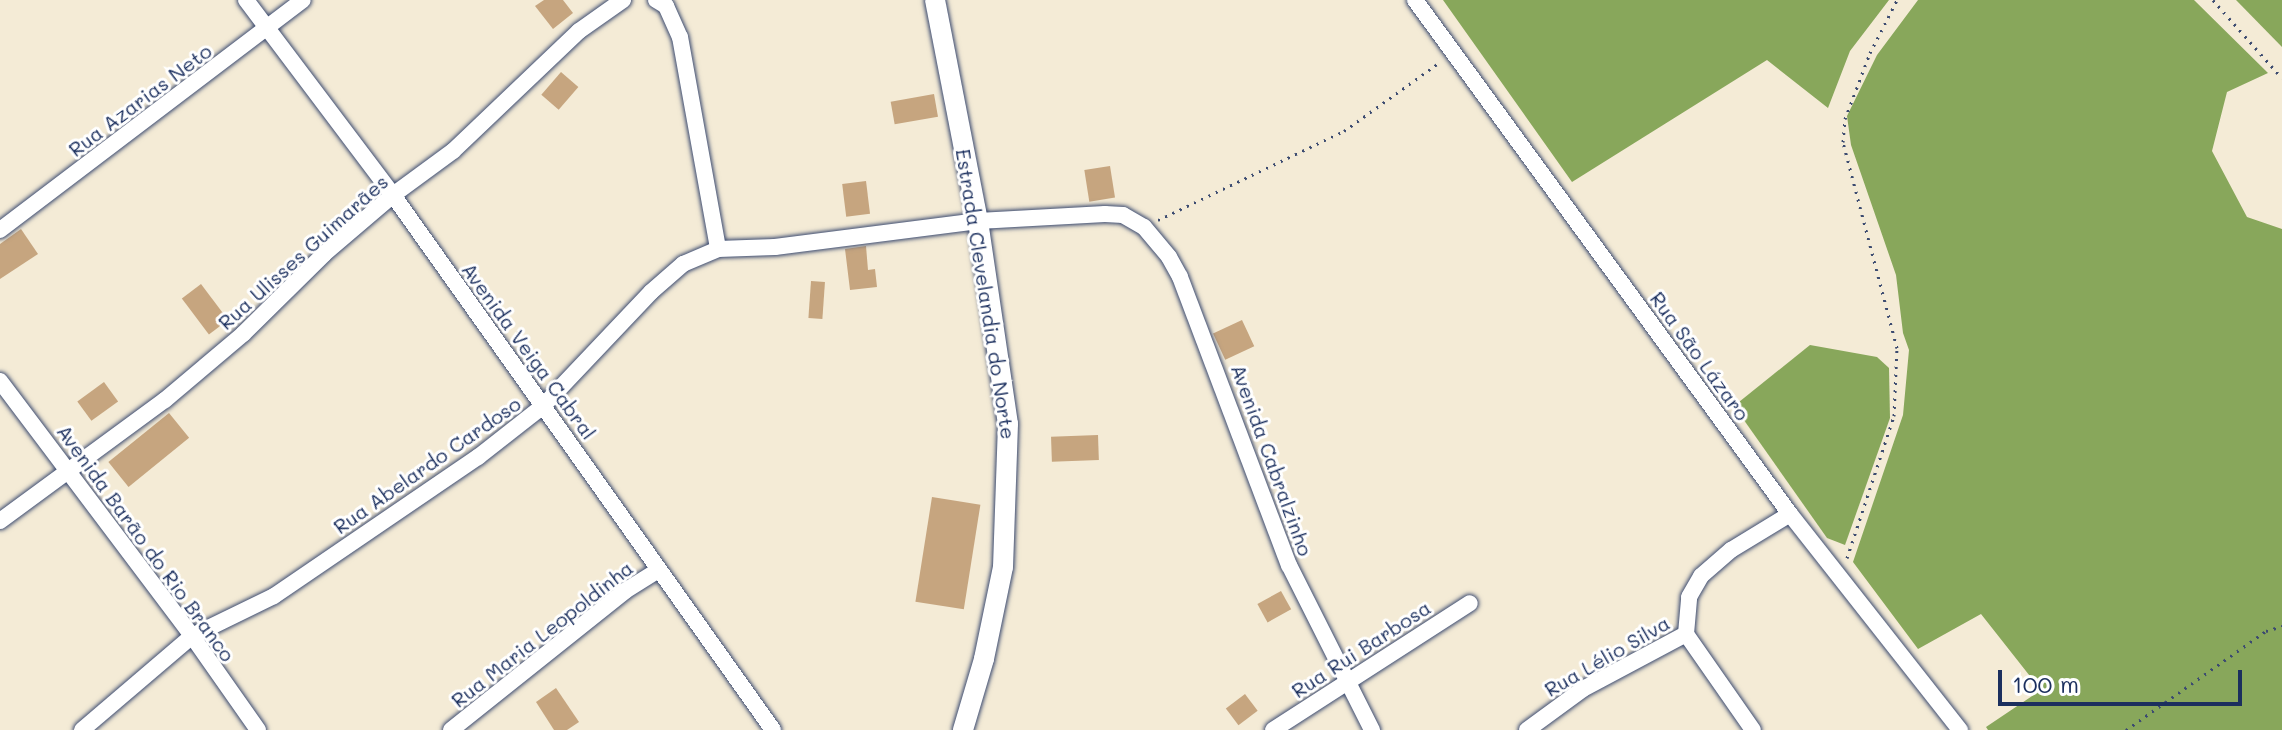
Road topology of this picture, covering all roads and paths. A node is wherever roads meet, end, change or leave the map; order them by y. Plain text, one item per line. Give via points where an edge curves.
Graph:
1 (246, 0) edge
2 (303, 0) edge
3 (623, 0) edge
4 (656, 0) edge
5 (935, 0) edge
6 (1415, 0) edge
7 (1897, 0) edge
8 (2213, 0) edge
9 (268, 29) junction
10 (1453, 53) junction
11 (2282, 78) edge
12 (393, 195) junction
13 (1123, 215) joint
14 (978, 221) junction
15 (1144, 227) junction
16 (0, 230) edge
17 (718, 249) junction
18 (0, 381) edge
19 (543, 406) junction
20 (68, 468) junction
21 (1790, 514) junction
22 (0, 521) edge
23 (658, 570) junction
24 (1851, 590) junction
25 (1470, 603) dead end
26 (2282, 626) edge
27 (1686, 634) junction
28 (192, 636) junction
29 (1345, 681) junction
30 (82, 730) edge
31 (258, 730) edge
32 (451, 730) edge
33 (773, 730) edge
34 (963, 730) edge
35 (1273, 730) edge
36 (1372, 730) edge
37 (1527, 730) edge
38 (1753, 730) edge
39 (1960, 730) edge
40 (2126, 730) edge

1 - 9 street, Avenida Veiga Cabral
2 - 9 street, Rua Azarias Neto
3 - 12 street, Rua Ulisses Guimarães via 579,31 453,151
4 - 17 street via 666,6 680,37
5 - 14 street, Estrada Clevelandia do Norte
6 - 10 street, Rua São Lázaro
7 - 24 path via 1870,53 1845,119 1843,142 1897,348 1894,416 1846,556
8 - 11 path
9 - 12 street, Avenida Veiga Cabral
9 - 16 street, Rua Azarias Neto
10 - 15 path via 1344,131
10 - 21 street, Rua São Lázaro
12 - 19 street, Avenida Veiga Cabral
12 - 20 street, Rua Ulisses Guimarães via 176,391
13 - 14 street, Rua Abelardo Cardoso
13 - 15 street, Avenida Cabralzinho
14 - 17 street, Rua Abelardo Cardoso via 775,247
14 - 34 street, Estrada Clevelandia do Norte via 1010,458 1003,567
15 - 29 street, Avenida Cabralzinho via 1180,277 1289,565
17 - 19 street, Rua Abelardo Cardoso via 683,264 651,292
18 - 20 street, Avenida Barão do Rio Branco
19 - 23 street, Avenida Veiga Cabral
19 - 28 street, Rua Abelardo Cardoso via 478,457 274,596
20 - 22 street, Rua Ulisses Guimarães
20 - 28 street, Avenida Barão do Rio Branco
21 - 24 street, Rua São Lázaro
21 - 27 street, Rua Lélio Silva via 1731,550 1701,576 1689,597
23 - 32 street, Rua Maria Leopoldinha
23 - 33 street, Avenida Veiga Cabral
24 - 39 street, Rua São Lázaro
25 - 29 street, Rua Rui Barbosa
26 - 40 path via 2266,631
27 - 37 street, Rua Lélio Silva via 1583,689
27 - 38 street
28 - 30 street, Rua Abelardo Cardoso
28 - 31 street, Avenida Barão do Rio Branco
29 - 35 street, Rua Rui Barbosa
29 - 36 street, Avenida Cabralzinho

